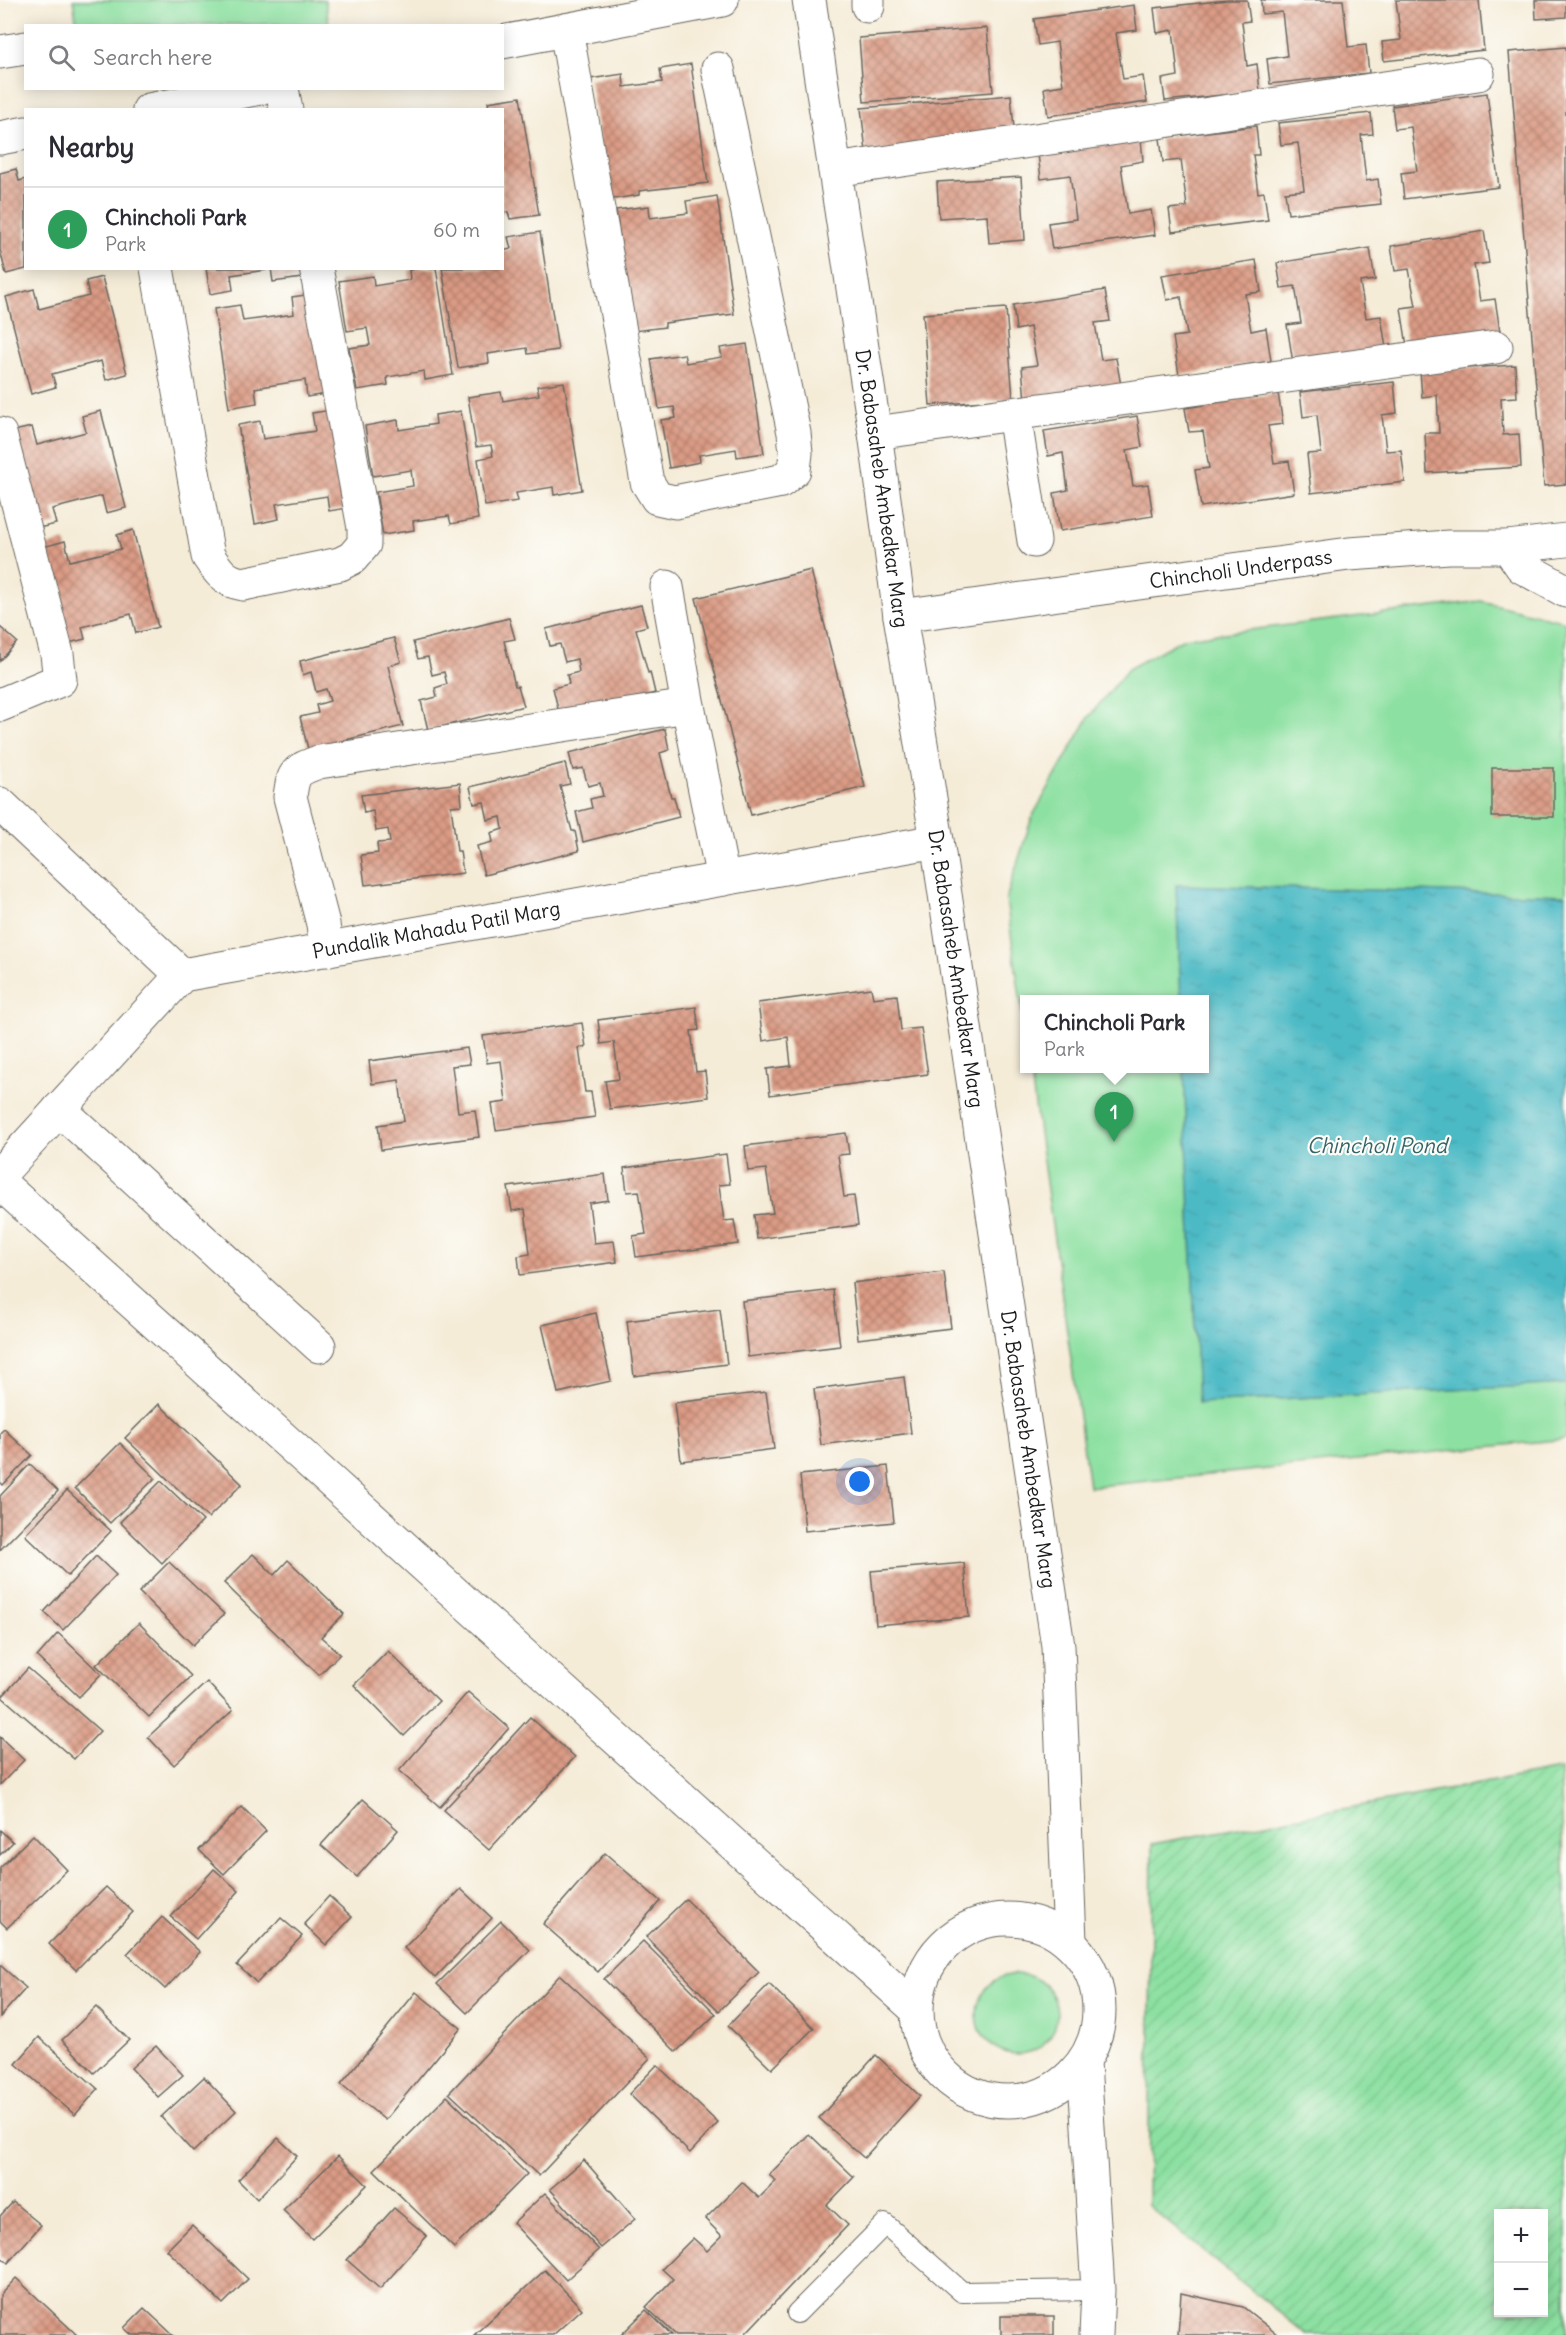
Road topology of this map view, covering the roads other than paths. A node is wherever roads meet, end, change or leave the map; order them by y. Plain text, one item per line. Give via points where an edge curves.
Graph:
1 (722, 0) edge
2 (809, 0) edge
3 (566, 30) junction
4 (504, 42) edge
5 (24, 48) edge
6 (0, 52) edge
7 (718, 69) dead end
8 (1478, 74) dead end
9 (250, 90) edge
10 (282, 90) edge
11 (159, 108) edge
12 (286, 108) edge
13 (24, 133) edge
14 (0, 138) edge
15 (835, 170) junction
16 (157, 270) edge
17 (316, 270) edge
18 (1496, 347) dead end
19 (1014, 414) junction
20 (875, 433) junction
21 (0, 434) edge
22 (1566, 540) edge
23 (1034, 541) dead end
24 (1508, 547) junction
25 (667, 587) dead end
26 (1566, 591) edge
27 (900, 616) junction
28 (0, 705) edge
29 (688, 706) junction
30 (0, 804) edge
31 (937, 841) junction
32 (723, 879) junction
33 (326, 950) junction
34 (182, 975) junction
35 (59, 1109) junction
36 (0, 1174) edge
37 (0, 1183) edge
38 (319, 1346) dead end
39 (1070, 1941) junction
40 (916, 2009) junction
41 (1084, 2062) junction
42 (1098, 2290) junction
43 (797, 2313) dead end
44 (1096, 2335) edge

1 - 3 street
2 - 15 street, Dr. Babasaheb Ambedkar Marg
3 - 4 street
3 - 7 street via 647,482 657,498 675,502 781,481 794,470 796,453
5 - 6 street
8 - 15 street
9 - 11 street
10 - 12 street
13 - 14 street
15 - 20 street, Dr. Babasaheb Ambedkar Marg
16 - 17 street via 208,555 219,574 243,584 340,564 352,558 364,544
18 - 19 street
19 - 20 street
19 - 23 street
20 - 27 street, Dr. Babasaheb Ambedkar Marg
21 - 28 street via 57,654 60,680
22 - 24 street, Chincholi Underpass
24 - 26 street via 1522,567
24 - 27 street, Chincholi Underpass via 1349,554
25 - 29 street
27 - 31 street, Dr. Babasaheb Ambedkar Marg
29 - 32 street
29 - 33 street via 319,762 301,768 292,777 290,797 323,924
30 - 34 street
31 - 32 street, Pundalik Mahadu Patil Marg
31 - 39 street, Dr. Babasaheb Ambedkar Marg via 1058,1646
32 - 33 street, Pundalik Mahadu Patil Marg
33 - 34 street, Pundalik Mahadu Patil Marg
34 - 35 street
35 - 36 street
35 - 38 street
37 - 40 street
39 - 40 street via 1043,1924 1013,1918 982,1921 955,1935 934,1955 920,1982
39 - 41 street via 1089,1964 1100,1993 1100,2023 1091,2053
40 - 41 street via 921,2041 937,2068 959,2088 987,2099 1017,2102 1046,2094 1072,2077
41 - 42 street
42 - 43 lane via 962,2292 885,2224
42 - 44 street

